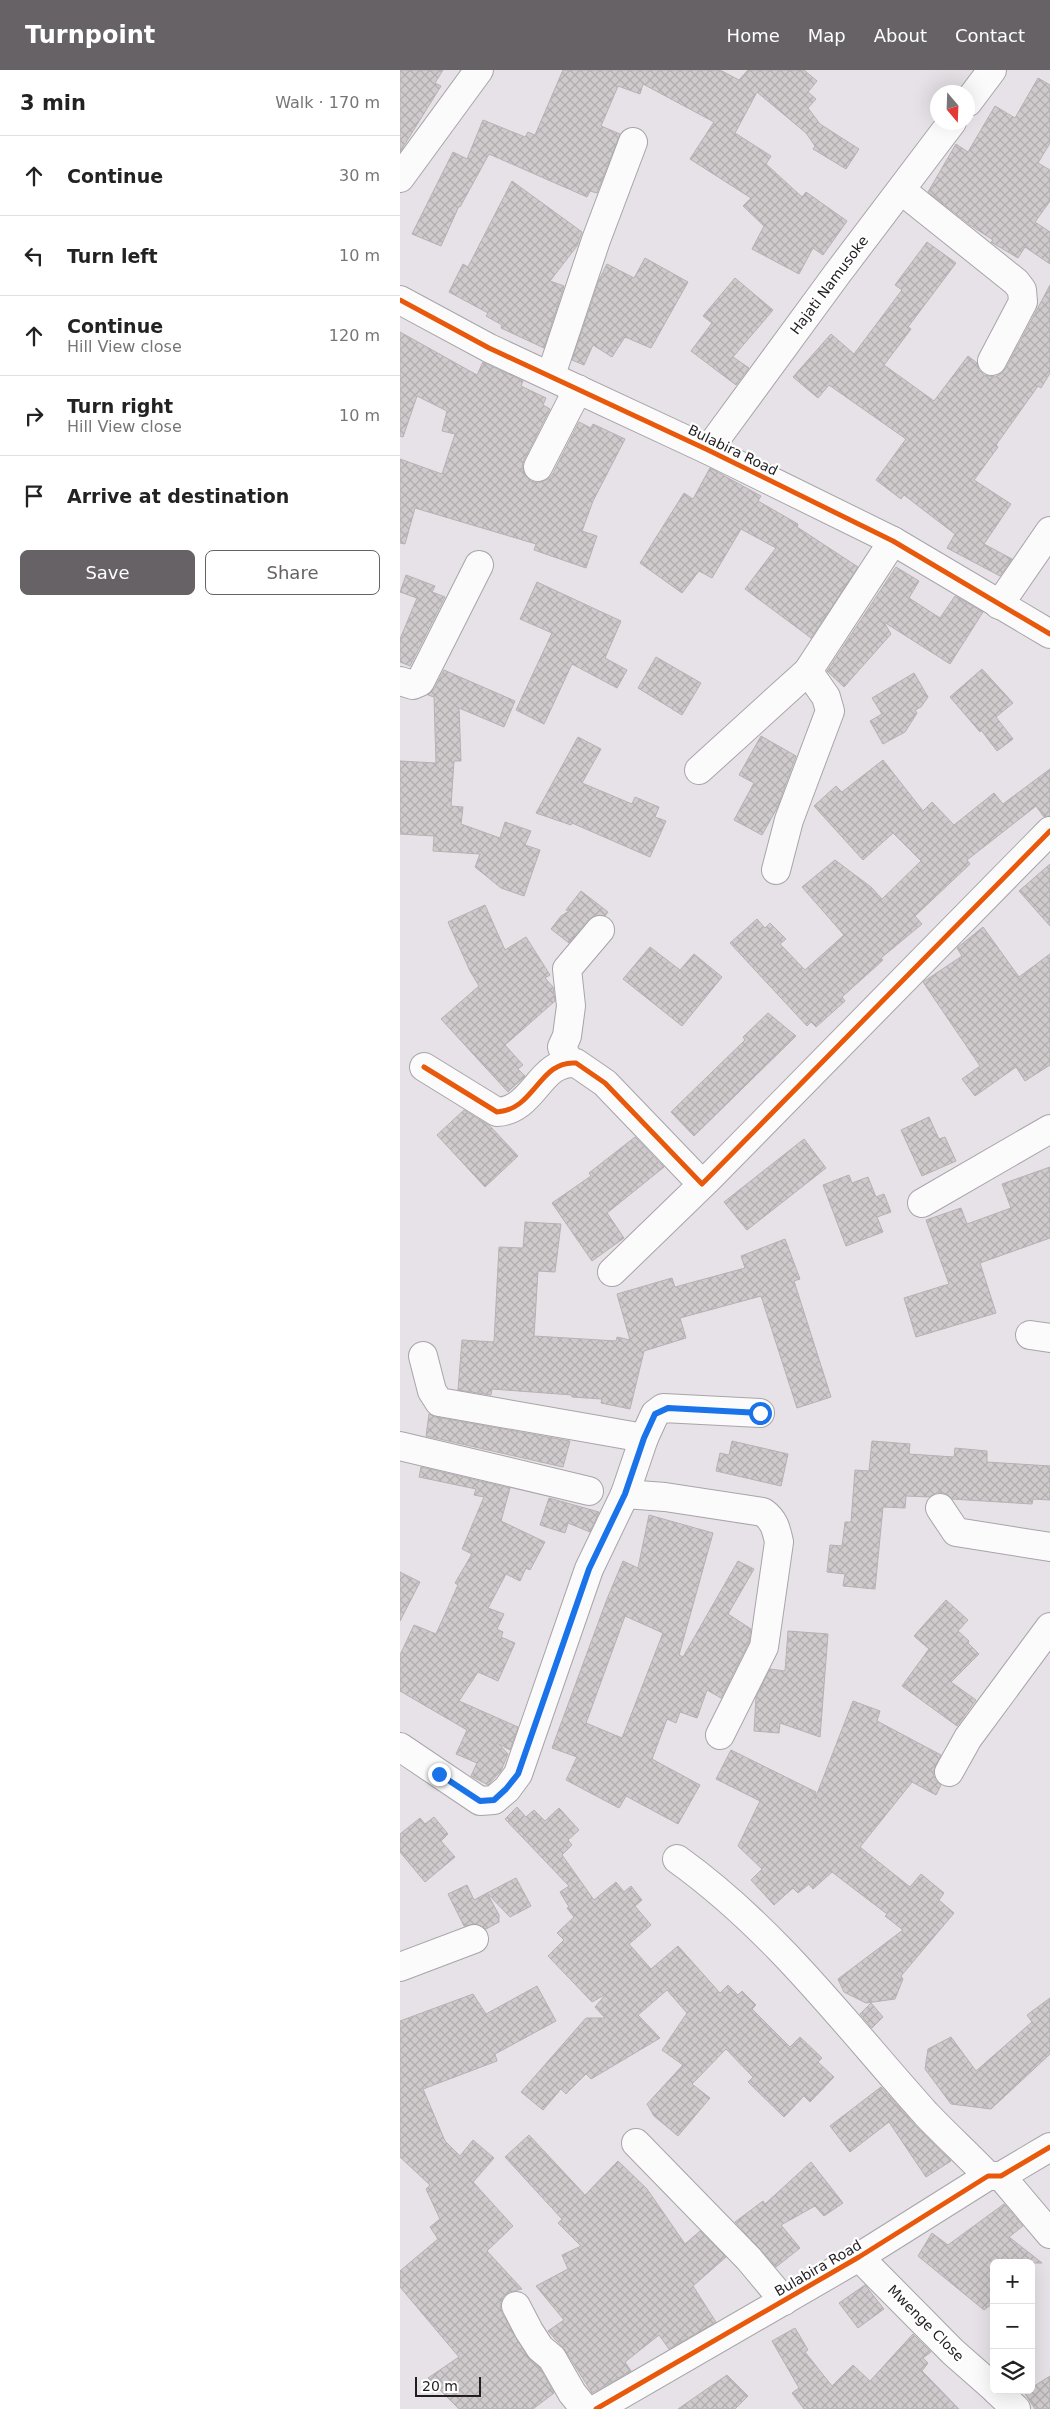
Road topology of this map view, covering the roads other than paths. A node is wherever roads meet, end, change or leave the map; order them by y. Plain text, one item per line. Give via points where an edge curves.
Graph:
1 (479, 70) edge
2 (992, 70) edge
3 (975, 93) edge
4 (946, 130) edge
5 (634, 142) dead end
6 (400, 178) edge
7 (901, 190) junction
8 (400, 300) edge
9 (992, 361) dead end
10 (551, 375) junction
11 (578, 389) junction
12 (708, 450) junction
13 (538, 467) dead end
14 (1050, 531) edge
15 (893, 542) junction
16 (479, 564) dead end
17 (999, 605) junction
18 (1050, 634) edge
19 (808, 671) junction
20 (400, 681) edge
21 (699, 770) dead end
22 (1050, 831) edge
23 (776, 870) dead end
24 (600, 930) dead end
25 (570, 1062) junction
26 (424, 1067) dead end
27 (1050, 1130) edge
28 (702, 1184) junction
29 (922, 1203) dead end
30 (612, 1272) dead end
31 (423, 1356) dead end
32 (760, 1413) dead end
33 (644, 1438) junction
34 (400, 1446) edge
35 (590, 1491) dead end
36 (625, 1494) junction
37 (940, 1508) dead end
38 (1050, 1547) edge
39 (1050, 1627) edge
40 (720, 1735) dead end
41 (400, 1747) edge
42 (949, 1772) dead end
43 (677, 1859) dead end
44 (474, 1939) dead end
45 (400, 1967) edge
46 (636, 2143) dead end
47 (1050, 2148) edge
48 (994, 2176) junction
49 (1050, 2234) edge
50 (859, 2258) junction
51 (784, 2301) junction
52 (516, 2306) dead end
53 (990, 2384) edge
54 (1000, 2394) edge
55 (585, 2409) edge
56 (596, 2409) edge
57 (1016, 2409) edge

1 - 6 street
2 - 3 street
4 - 7 street, Hajati Namusoke
5 - 10 street via 596,240
7 - 9 street via 1022,290 1023,302
7 - 12 street, Hajati Namusoke
8 - 10 street, Bulabira Road via 489,348
10 - 11 street, Bulabira Road
11 - 12 street, Bulabira Road
11 - 13 street
12 - 15 street, Bulabira Road
14 - 17 street
15 - 17 street, Bulabira Road
15 - 19 street
16 - 20 street via 420,682 413,685
17 - 18 street, Bulabira Road
19 - 21 street
19 - 23 street via 826,697 830,712 789,820
22 - 28 street
24 - 25 street via 567,969 570,1006 567,1036 562,1047
25 - 26 street via 556,1066 518,1106 497,1112
25 - 28 street via 576,1062 605,1083
27 - 29 street
28 - 30 street
31 - 33 street via 432,1391 439,1402
32 - 33 street via 664,1408 655,1414
33 - 36 street
34 - 35 street
36 - 40 street via 763,1512 776,1528 779,1542 764,1647
36 - 41 street via 589,1569 518,1774 506,1789 494,1800 480,1801
37 - 38 street via 956,1532
39 - 42 street via 968,1738
43 - 48 street via 753,1921 927,2114
44 - 45 street
46 - 51 street via 749,2259
47 - 48 street, Bulabira Road
48 - 49 street
48 - 50 street, Bulabira Road
50 - 51 street, Bulabira Road
50 - 53 street, Mwenge Close
51 - 56 street, Bulabira Road
52 - 55 street via 540,2348 552,2358
54 - 57 street, Mwenge Close

